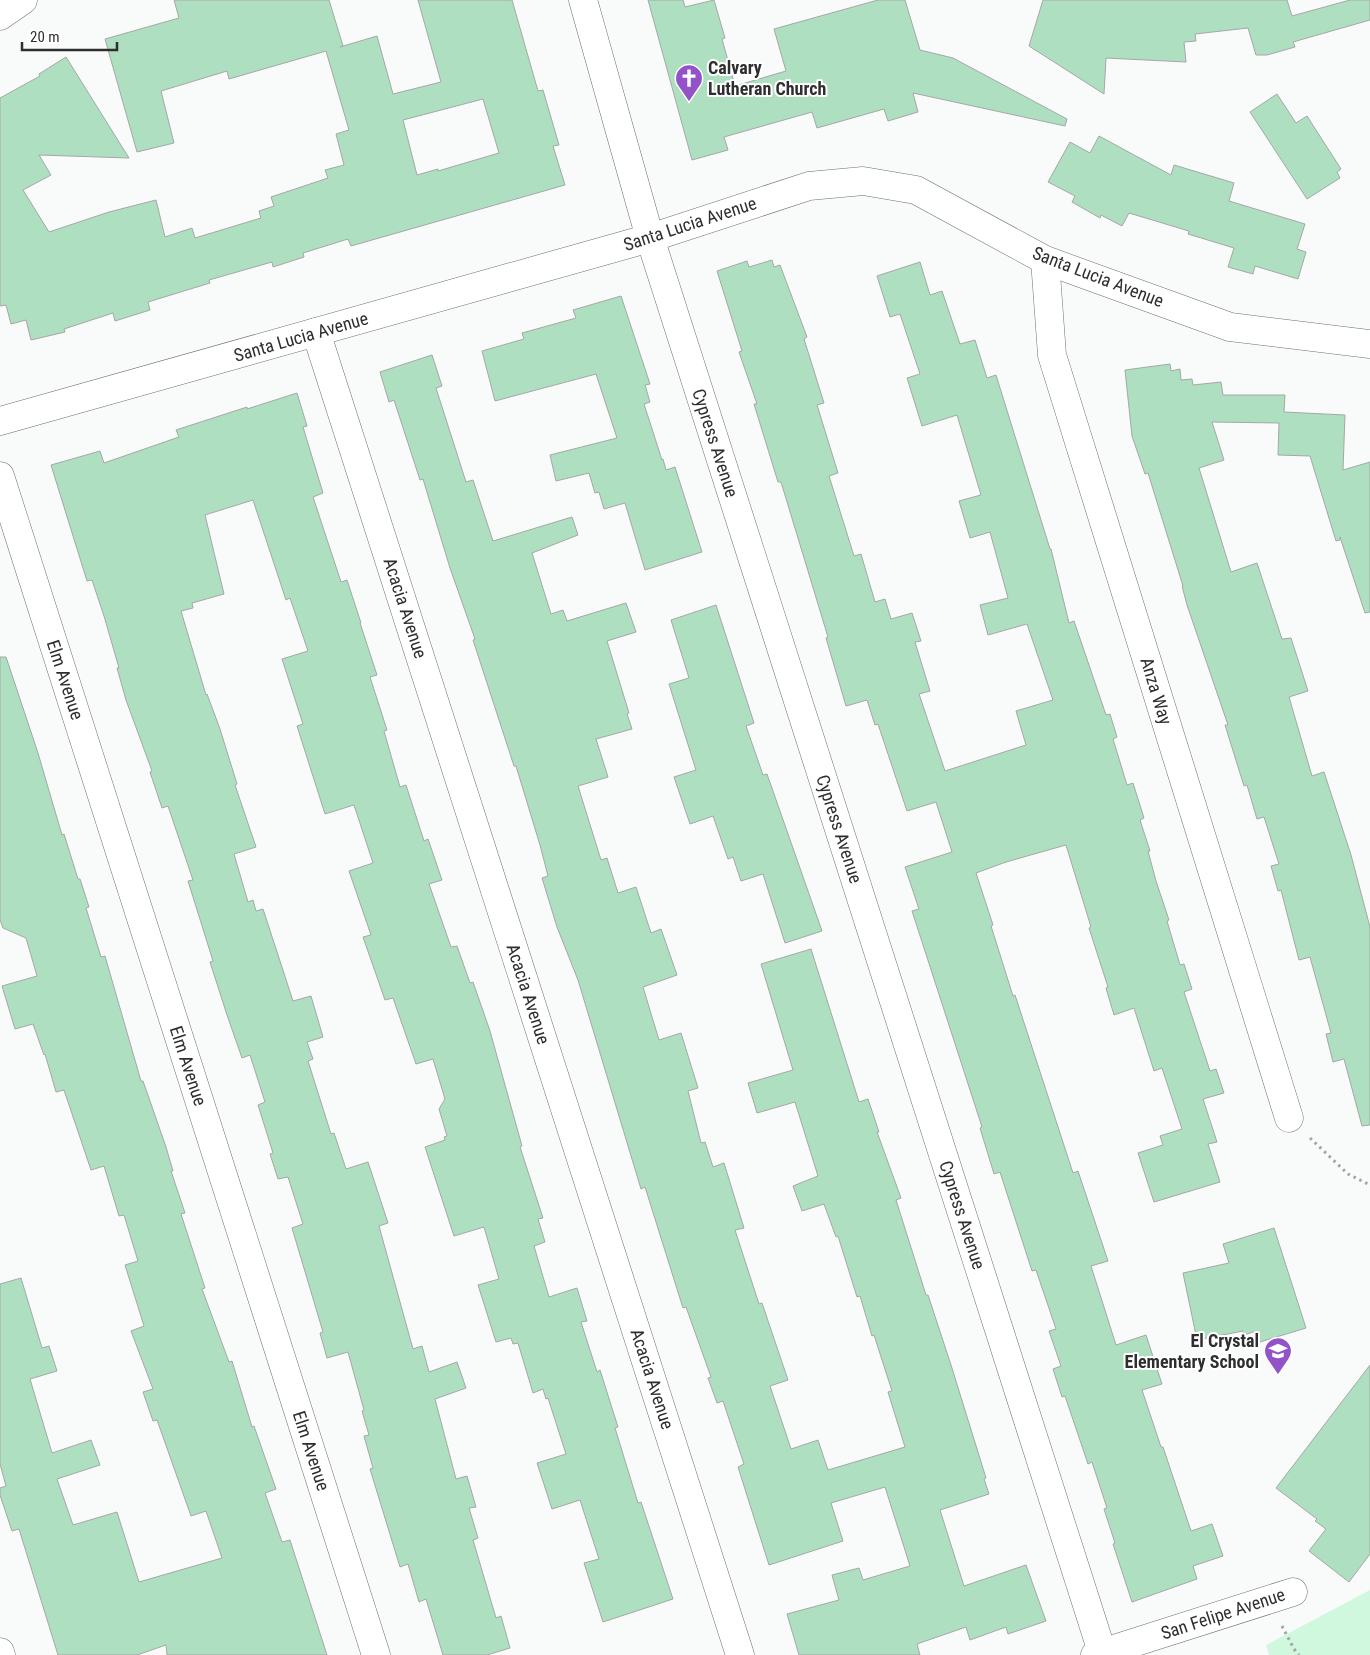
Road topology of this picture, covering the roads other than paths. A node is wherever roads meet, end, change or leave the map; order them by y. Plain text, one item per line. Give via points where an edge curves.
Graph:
1 (23, 0) edge
2 (583, 0) edge
3 (0, 16) edge
4 (650, 238) junction
5 (1045, 260) junction
6 (316, 332) junction
7 (1370, 344) edge
8 (0, 421) edge
9 (0, 476) edge
10 (1289, 1118) road end
11 (1293, 1592) dead end
12 (1100, 1654) edge
13 (376, 1655) edge
14 (740, 1655) edge

1 - 3 street
2 - 4 street, Cypress Avenue
4 - 5 street, Santa Lucia Avenue via 809,186 863,181 916,190
4 - 6 street, Santa Lucia Avenue
4 - 12 street, Cypress Avenue
5 - 7 street, Santa Lucia Avenue via 1230,327
5 - 10 street, Anza Way via 1052,355
6 - 8 street, Santa Lucia Avenue
6 - 14 street, Acacia Avenue
9 - 13 street, Elm Avenue
11 - 12 street, San Felipe Avenue

